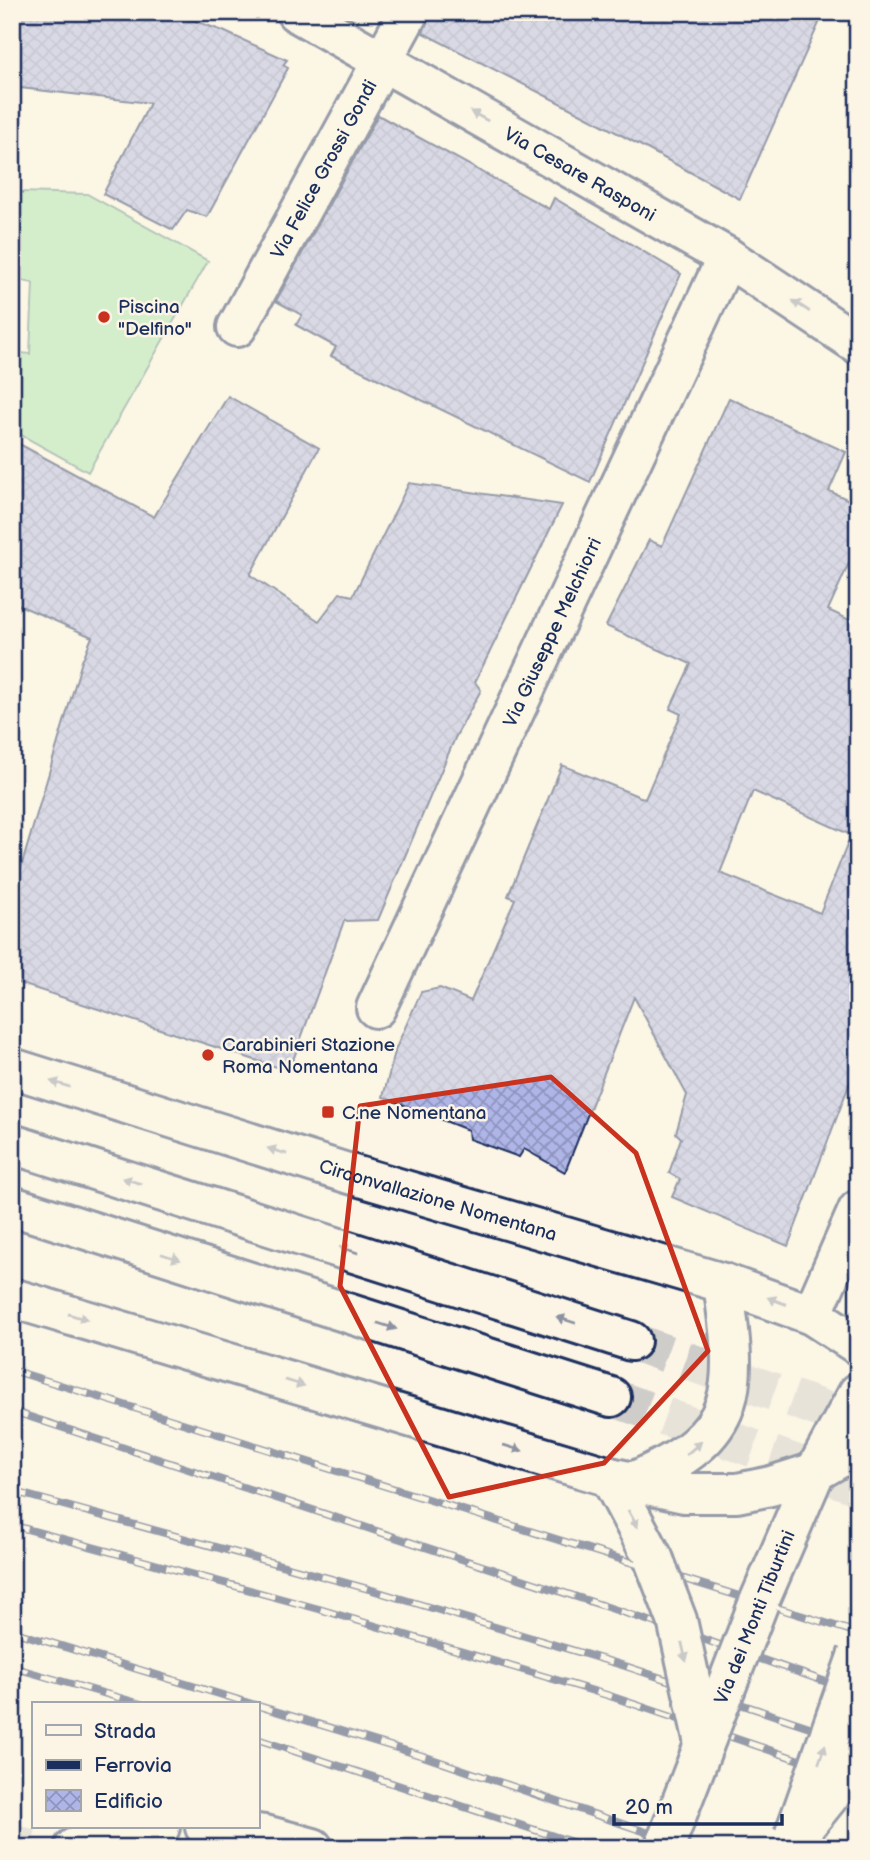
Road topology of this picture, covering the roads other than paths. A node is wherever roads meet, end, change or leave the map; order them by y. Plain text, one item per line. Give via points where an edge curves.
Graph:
1 (296, 12) edge
2 (409, 12) edge
3 (382, 61) junction
4 (727, 257) junction
5 (237, 327) dead end
6 (858, 344) edge
7 (376, 1008) dead end
8 (12, 1068) edge
9 (12, 1144) edge
10 (12, 1206) edge
11 (858, 1210) edge
12 (723, 1283) junction
13 (12, 1298) edge
14 (811, 1315) junction
15 (631, 1341) tunnel mouth
16 (858, 1345) edge
17 (858, 1393) edge
18 (611, 1397) tunnel mouth
19 (858, 1447) edge
20 (815, 1472) junction
21 (623, 1479) junction
22 (858, 1654) edge
23 (704, 1743) junction
24 (858, 1760) edge
25 (154, 1828) edge
26 (212, 1828) edge
27 (75, 1848) edge
28 (313, 1848) edge
29 (664, 1848) edge

1 - 3 main road, Via Cesare Rasponi
2 - 3 main road, Via Felice Grossi Gondi
4 -> 3 main road, Via Cesare Rasponi
3 - 5 main road, Via Felice Grossi Gondi
6 -> 4 main road, Via Cesare Rasponi
4 - 7 main road, Via Giuseppe Melchiorri
12 -> 8 main road, Circonvallazione Nomentana via 350,1174
15 -> 9 main road
10 -> 18 main road
11 - 14 main road
14 -> 12 main road, Circonvallazione Nomentana
21 -> 12 main road via 665,1468 698,1447 726,1407 732,1367
13 -> 21 main road
14 - 16 main road, Circonvallazione Nomentana
17 - 20 main road, Via dei Monti Tiburtini
19 - 20 main road
20 - 21 main road via 771,1486 720,1494 684,1493
20 - 23 main road, Via dei Monti Tiburtini, bridge
21 -> 23 main road, bridge via 677,1620
24 -> 22 main road, bridge via 792,1842
23 - 29 main road, Via dei Monti Tiburtini, bridge
25 - 27 main road
26 - 28 main road

